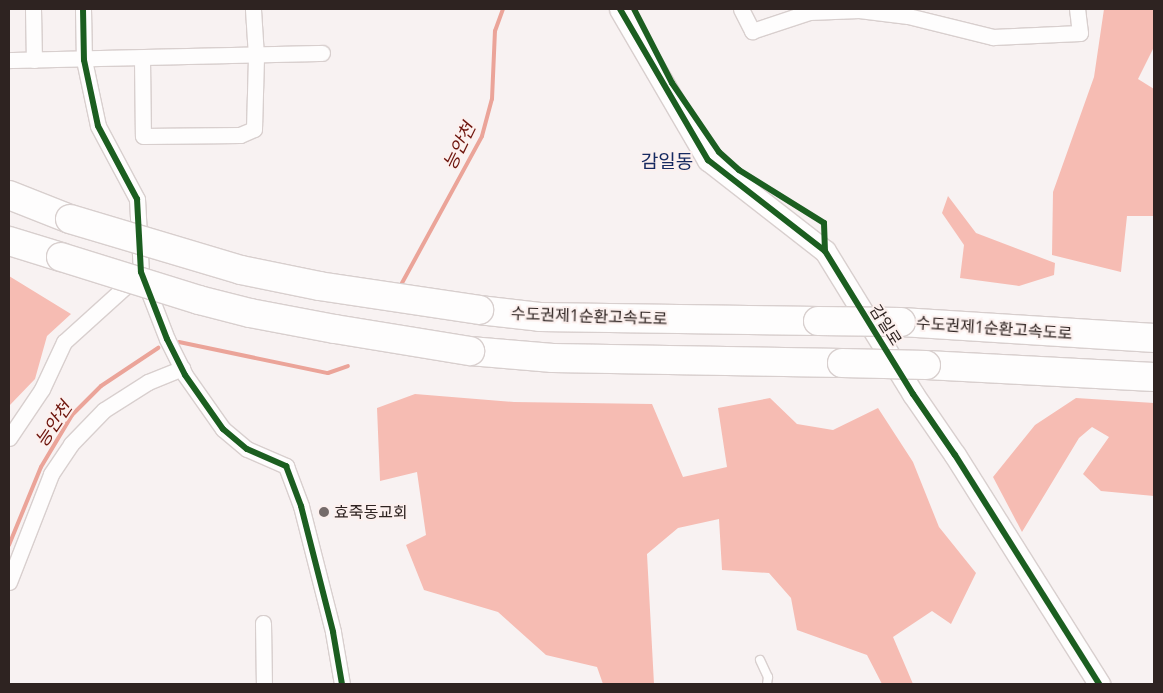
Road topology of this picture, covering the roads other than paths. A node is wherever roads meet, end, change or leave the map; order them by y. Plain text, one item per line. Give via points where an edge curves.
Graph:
1 (33, 9) edge
2 (84, 9) edge
3 (253, 9) edge
4 (741, 9) edge
5 (1077, 9) edge
6 (625, 10) edge
7 (917, 13) edge
8 (322, 53) dead end
9 (256, 56) junction
10 (142, 59) junction
11 (9, 60) edge
12 (34, 60) junction
13 (84, 60) junction
14 (9, 195) edge
15 (9, 241) edge
16 (141, 272) junction
17 (1154, 338) edge
18 (182, 368) junction
19 (1154, 377) edge
20 (10, 433) edge
21 (9, 582) edge
22 (264, 623) dead end
23 (760, 660) dead end
24 (264, 684) edge
25 (342, 684) edge
26 (766, 684) edge
27 (1099, 684) edge

1 - 12 street
2 - 13 street
3 - 9 street
4 - 7 street via 752,31 809,12
5 - 7 street via 1080,33 993,36
6 - 27 street, 감일로 via 708,160 825,251
8 - 9 street
9 - 10 street
9 - 10 street via 254,129 240,135 143,136
10 - 13 street
11 - 12 street
12 - 13 street
13 - 16 street via 98,126 137,199
14 - 17 highway, 수도권제1순환고속도로, bridge via 70,219 241,270 319,286 480,310 540,317 901,322
15 - 19 highway, bridge via 199,300 335,330 470,351 553,358 926,365
16 - 18 street via 166,339
16 - 20 street via 64,342 42,389
18 - 21 street via 148,382 104,410 71,444 51,474
18 - 25 street via 223,429 247,449 286,466 300,506 333,632
22 - 24 street
23 - 26 lane via 768,677

